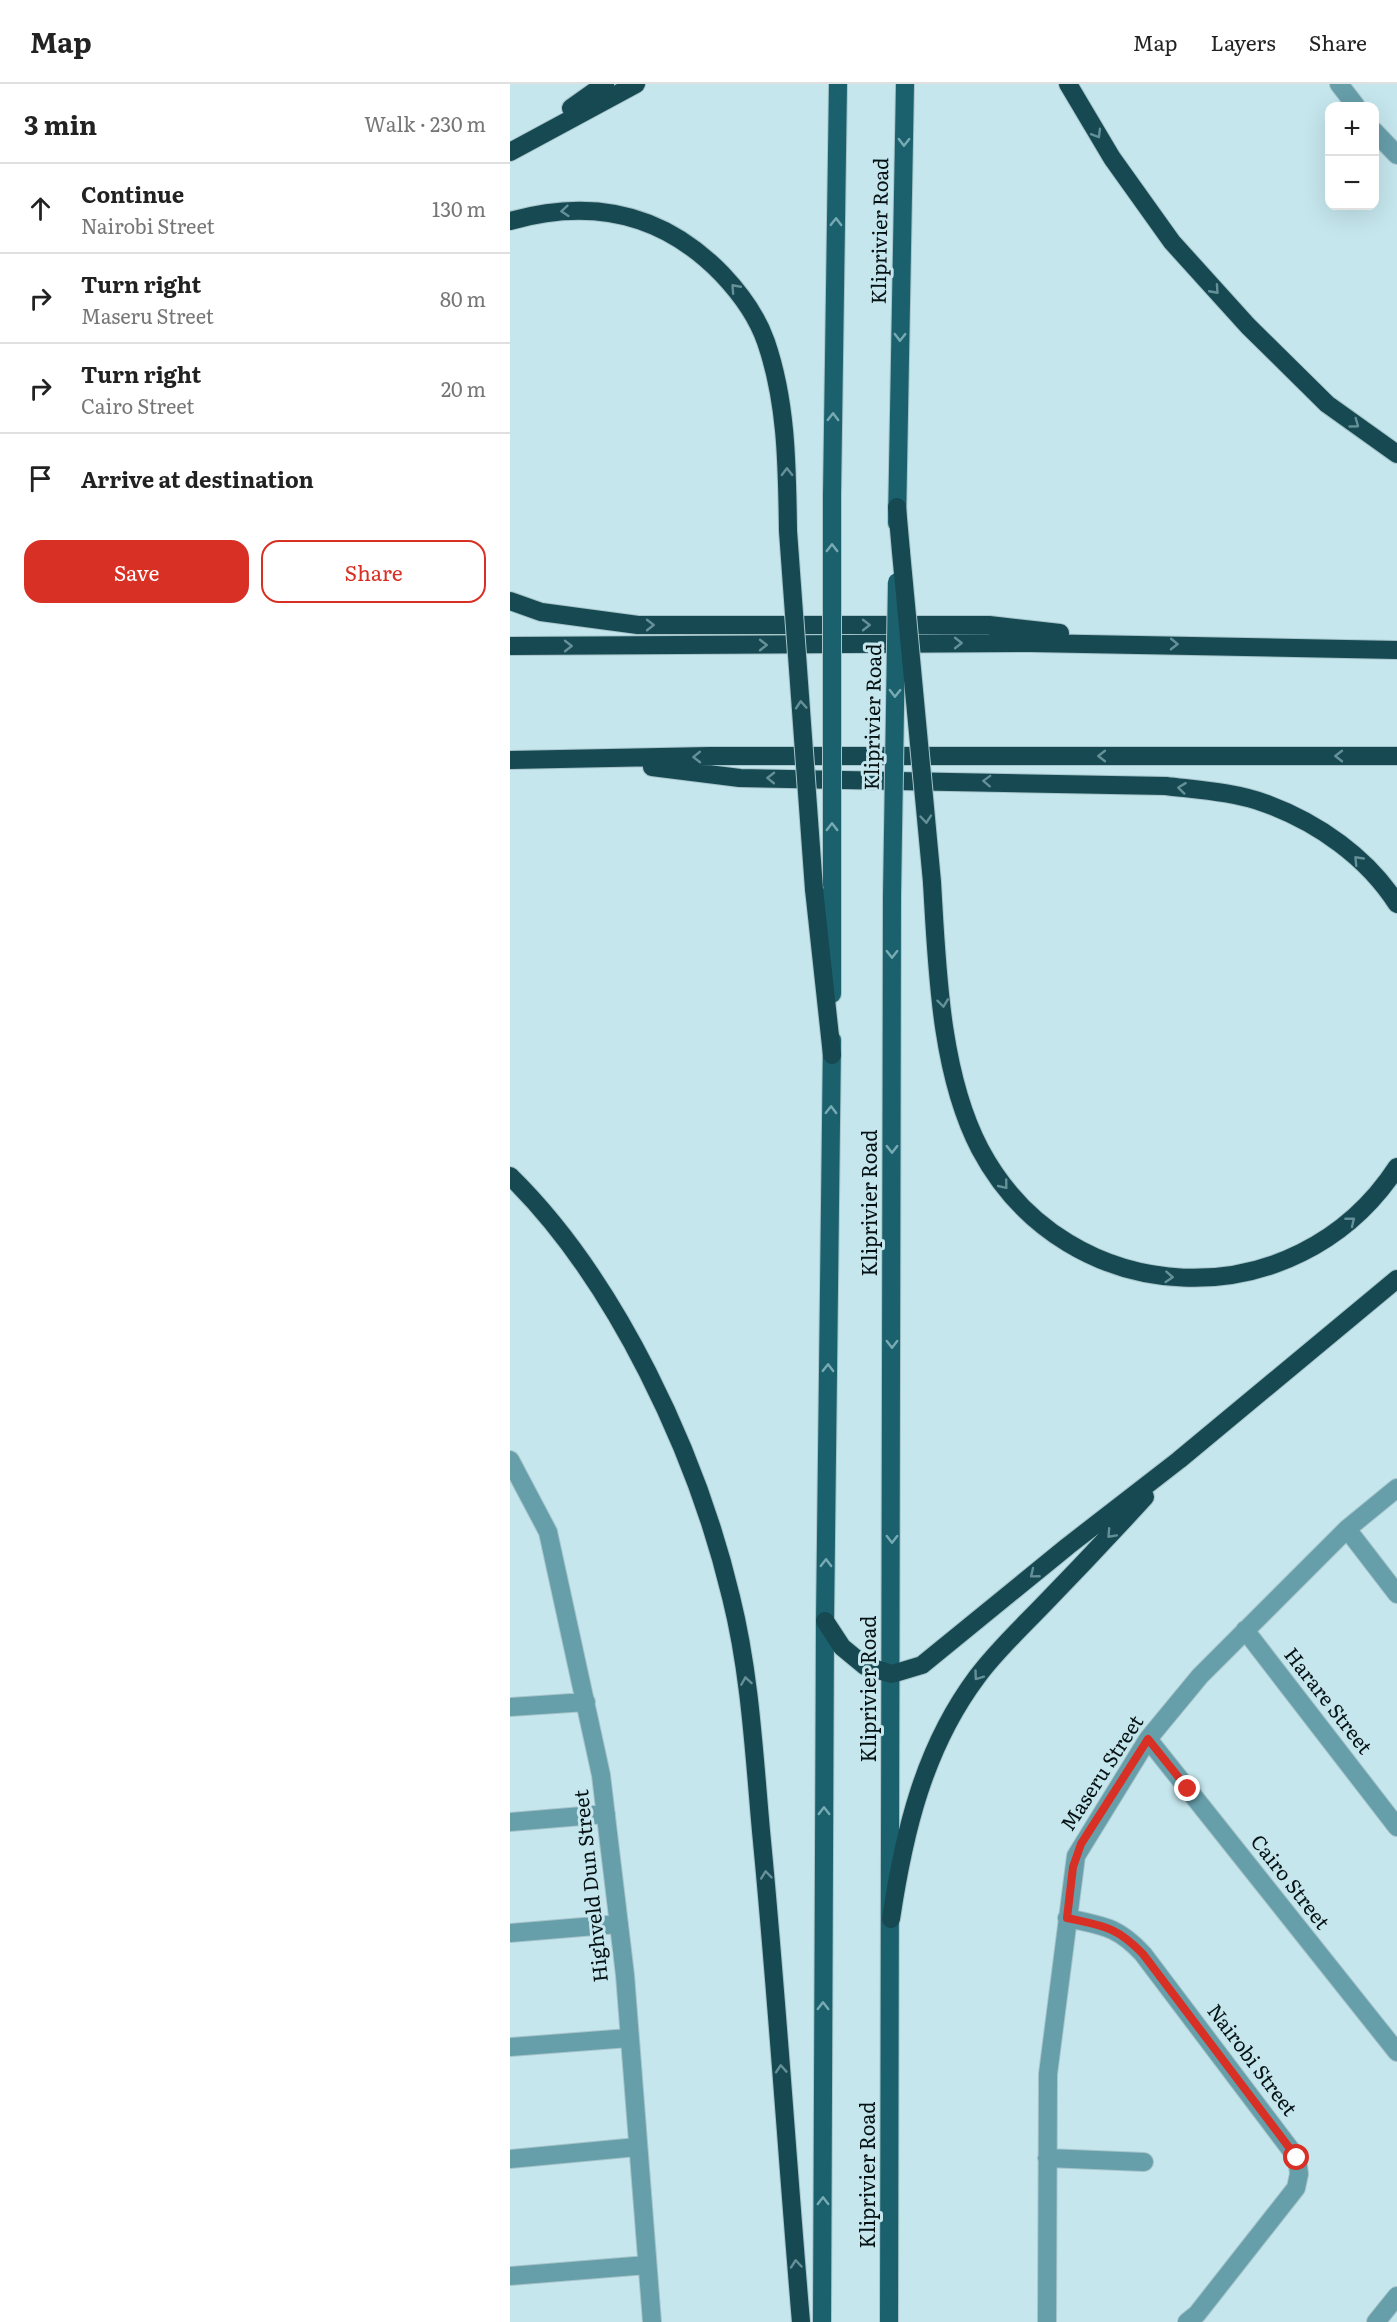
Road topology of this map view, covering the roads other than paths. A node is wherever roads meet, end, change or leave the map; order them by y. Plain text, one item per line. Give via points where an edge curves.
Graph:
1 (604, 84) edge
2 (636, 84) edge
3 (838, 84) edge
4 (905, 84) edge
5 (1068, 84) edge
6 (1339, 84) edge
7 (1353, 102) edge
8 (1379, 136) edge
9 (512, 151) edge
10 (1397, 155) edge
11 (510, 221) edge
12 (1397, 454) edge
13 (897, 507) joint
14 (899, 551) junction
15 (510, 601) edge
16 (1147, 644) junction
17 (510, 646) edge
18 (1397, 650) edge
19 (1397, 756) edge
20 (590, 759) junction
21 (510, 760) edge
22 (823, 887) junction
23 (1397, 904) edge
24 (832, 1055) joint
25 (1397, 1167) edge
26 (510, 1176) edge
27 (1397, 1279) edge
28 (510, 1460) edge
29 (1179, 1460) junction
30 (1397, 1488) edge
31 (1347, 1529) junction
32 (1397, 1594) edge
33 (825, 1621) junction
34 (1245, 1630) junction
35 (892, 1674) junction
36 (586, 1702) junction
37 (510, 1707) edge
38 (1148, 1739) junction
39 (606, 1814) junction
40 (510, 1822) edge
41 (1397, 1827) edge
42 (1067, 1918) junction
43 (891, 1919) junction
44 (620, 1924) junction
45 (510, 1933) edge
46 (629, 2038) junction
47 (510, 2047) edge
48 (1397, 2052) edge
49 (638, 2147) junction
50 (1047, 2158) junction
51 (510, 2159) edge
52 (1144, 2162) dead end
53 (647, 2265) junction
54 (510, 2277) edge
55 (1397, 2296) edge
56 (652, 2322) edge
57 (801, 2322) edge
58 (822, 2322) edge
59 (889, 2322) edge
60 (1047, 2322) edge
61 (1187, 2322) edge
62 (1376, 2322) edge

1 - 9 highway
2 - 9 highway
22 -> 3 main road, Kliprivier Road, bridge
4 -> 13 main road, Kliprivier Road
5 -> 12 highway via 1112,158 1172,242 1248,326 1327,404
6 - 7 street
8 - 10 street
22 -> 11 highway, bridge via 788,531 786,444 776,378 765,340 741,293 706,258 674,234 636,218 601,211 569,210
13 - 14 highway
14 -> 25 highway, bridge via 946,1030 966,1121 997,1178 1023,1209 1065,1243 1143,1274 1202,1278 1280,1262 1333,1234 1369,1204
14 -> 35 main road, Kliprivier Road, bridge via 892,896
15 -> 16 highway via 541,612 638,625 989,625
17 -> 16 highway
16 -> 18 highway
19 -> 20 highway
20 - 21 highway
23 -> 20 highway via 1349,850 1311,824 1265,804 1226,794 1166,786 740,778
22 - 24 highway
33 -> 24 main road, Kliprivier Road
57 -> 26 highway via 770,1922 747,1686 732,1597 687,1459 626,1335 576,1255
27 - 29 highway
28 - 36 street, Highveld Dun Street via 548,1532
29 -> 35 highway via 936,1656 910,1671
29 -> 43 highway via 991,1659 958,1705 930,1760 912,1808 900,1852
30 - 31 street, Maseru Street
31 - 32 street
31 - 34 street, Maseru Street
33 - 35 highway via 852,1656 865,1666
58 -> 33 main road, Kliprivier Road
34 - 38 street, Maseru Street via 1200,1676
34 - 41 street, Harare Street
35 - 43 main road, Kliprivier Road
36 - 37 street
36 - 39 street, Highveld Dun Street
38 - 42 street, Maseru Street via 1081,1844 1073,1867
38 - 48 street, Cairo Street
39 - 40 street
39 - 44 street, Highveld Dun Street
42 - 50 street, Maseru Street via 1048,2074
42 - 61 street, Nairobi Street via 1114,1929 1127,1937 1297,2158 1296,2188
43 - 59 main road, Kliprivier Road
44 - 45 street
44 - 46 street, Highveld Dun Street
46 - 47 street
46 - 49 street, Highveld Dun Street
49 - 51 street
49 - 53 street, Highveld Dun Street
50 - 52 street
50 - 60 street, Maseru Street
53 - 54 street
53 - 56 street, Highveld Dun Street
55 - 62 street

